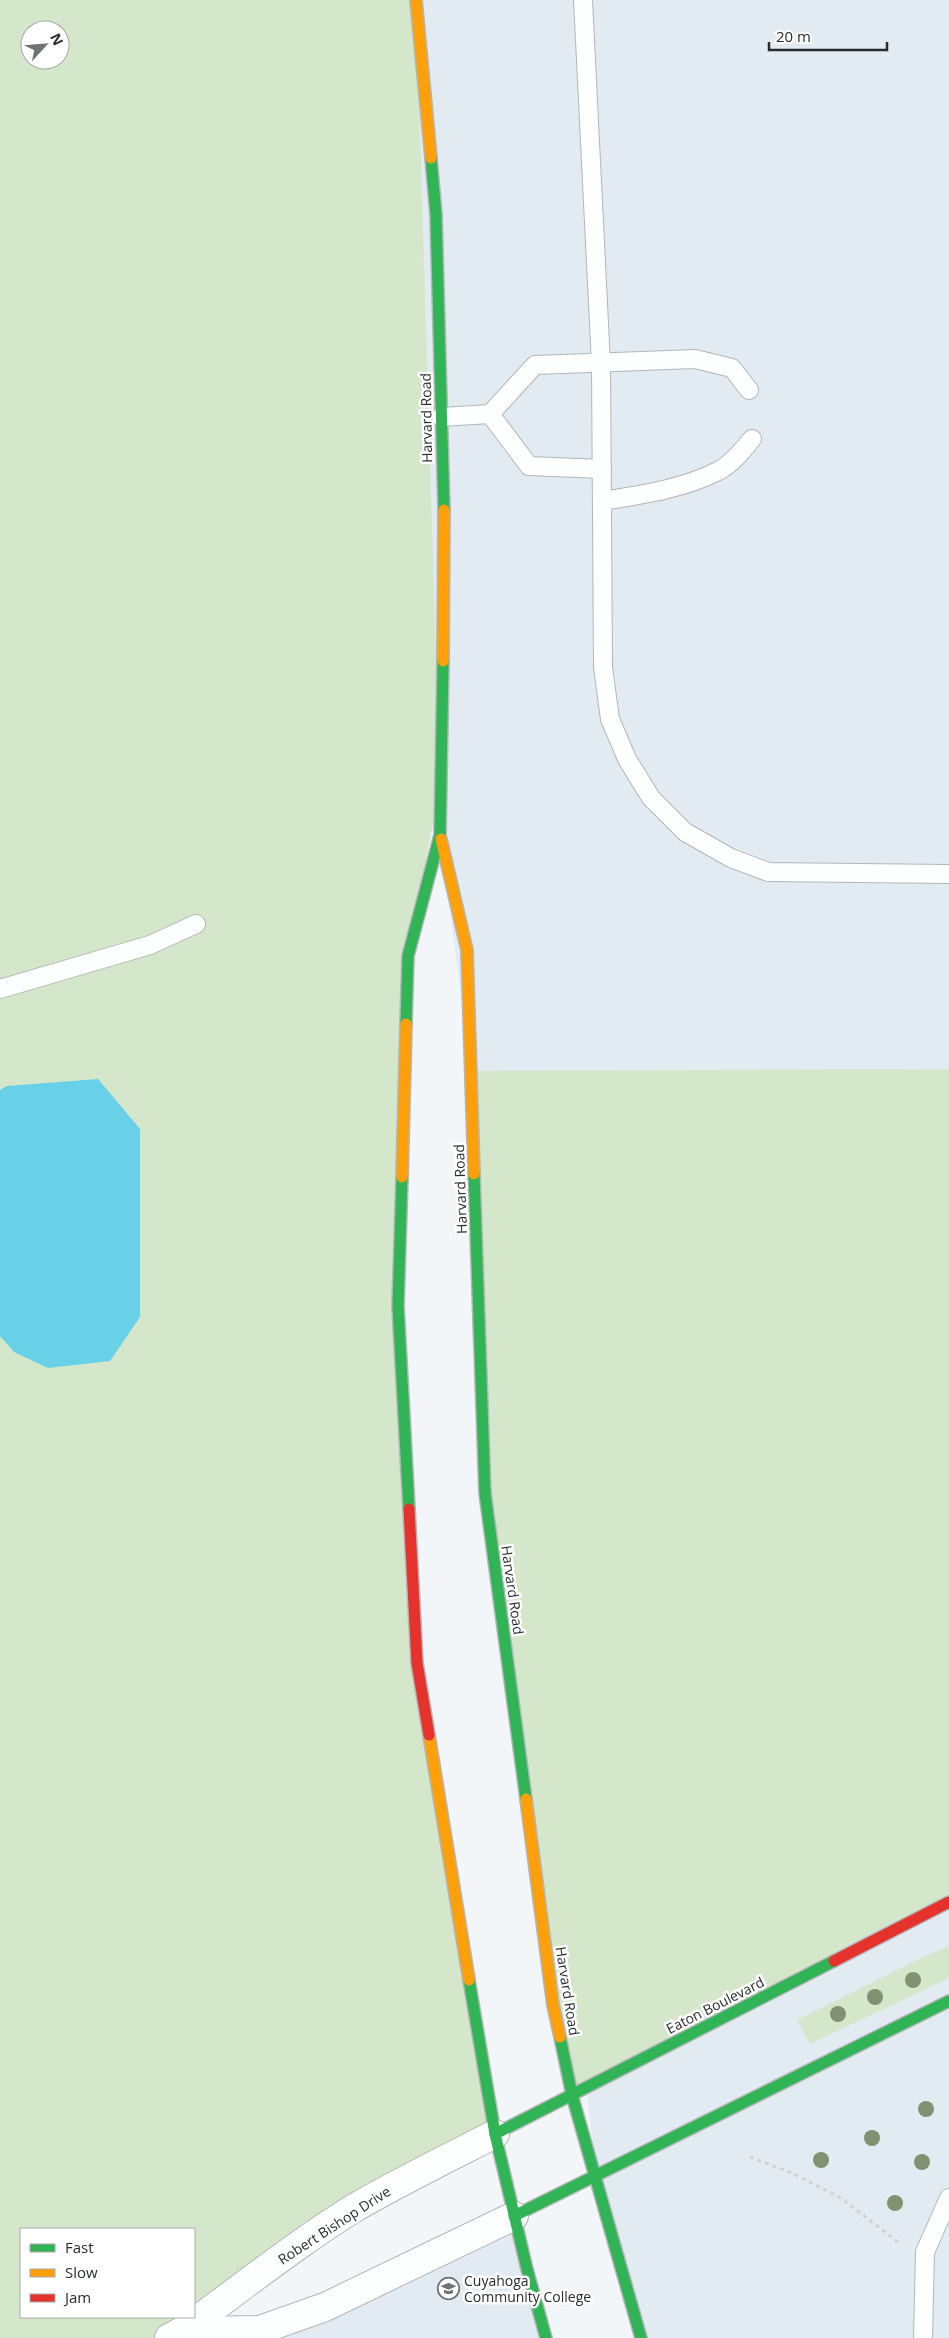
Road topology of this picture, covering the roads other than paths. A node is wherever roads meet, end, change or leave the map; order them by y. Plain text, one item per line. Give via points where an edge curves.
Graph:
1 (416, 0) edge
2 (583, 0) edge
3 (601, 364) junction
4 (749, 390) dead end
5 (490, 414) junction
6 (442, 417) junction
7 (752, 440) dead end
8 (602, 469) junction
9 (602, 501) junction
10 (440, 835) junction
11 (949, 874) edge
12 (196, 924) dead end
13 (0, 989) edge
14 (949, 1902) edge
15 (949, 2001) edge
16 (572, 2095) junction
17 (495, 2134) junction
18 (596, 2175) junction
19 (949, 2198) edge
20 (514, 2216) junction
21 (176, 2335) edge
22 (546, 2338) edge
23 (641, 2338) edge
24 (923, 2338) edge

1 - 6 main road, Harvard Road via 436,215
2 - 3 lane
3 - 4 lane via 695,359 732,368
3 - 5 lane via 535,366
3 - 8 lane
5 - 6 lane
5 - 8 lane via 529,466
6 - 10 main road, Harvard Road via 445,552
7 - 9 lane via 719,471 662,491
8 - 9 lane
9 - 11 lane via 603,667 610,719 627,759 651,798 685,832 731,858 768,872
10 - 16 main road, Harvard Road via 467,950 485,1493 553,2005
10 - 17 main road, Harvard Road via 408,956 398,1306 417,1663
12 - 13 lane via 150,945
14 - 16 main road, Eaton Boulevard
15 - 18 main road
16 - 17 main road, Eaton Boulevard
16 - 18 main road, Harvard Road
17 - 20 main road, Harvard Road
17 - 21 street, Robert Bishop Drive via 355,2208
18 - 20 main road
18 - 23 main road, Harvard Road
19 - 24 lane via 925,2252
20 - 21 street, Robert Bishop Drive via 325,2306 260,2330
20 - 22 main road, Harvard Road

